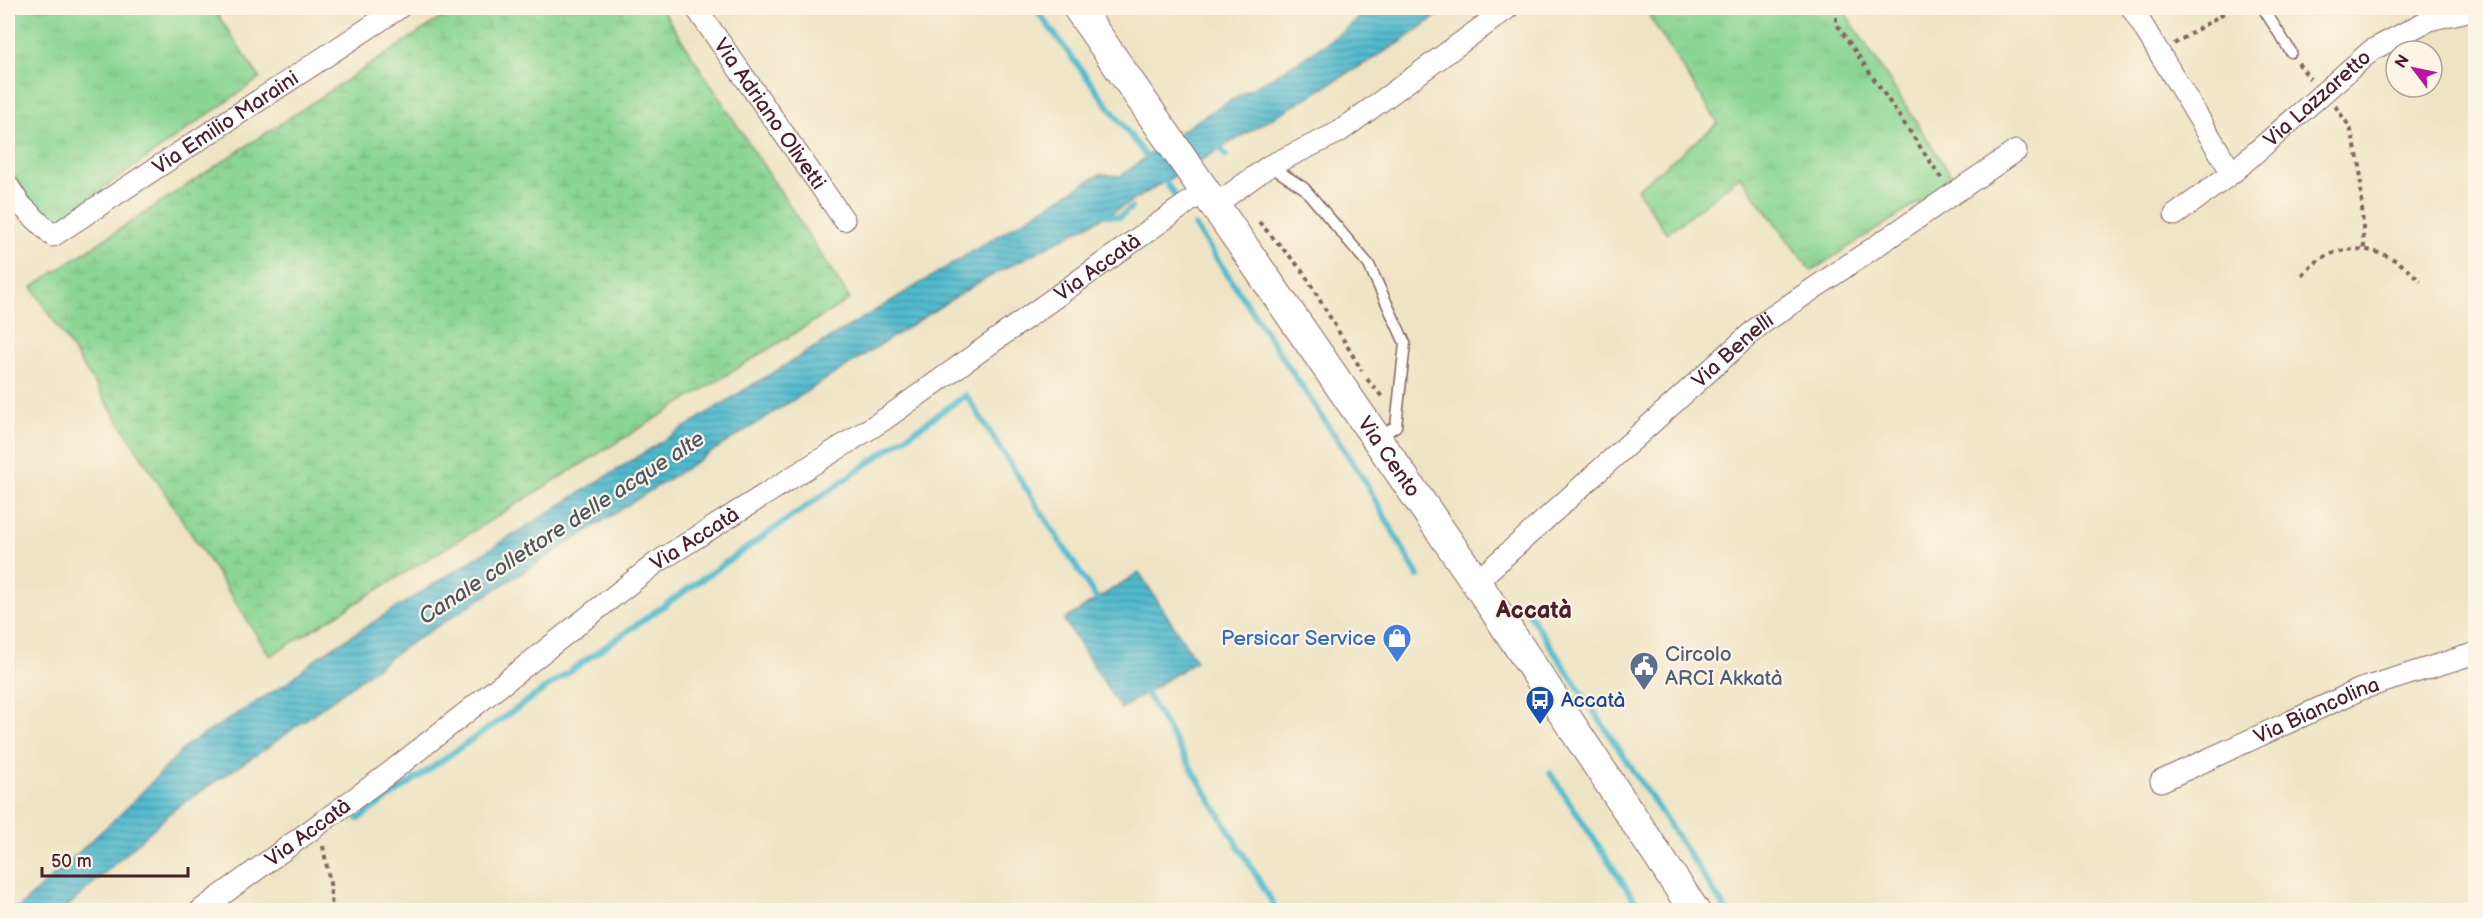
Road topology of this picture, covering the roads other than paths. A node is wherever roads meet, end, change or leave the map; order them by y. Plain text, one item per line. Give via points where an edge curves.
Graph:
1 (399, 8) edge
2 (696, 8) edge
3 (1078, 8) edge
4 (1508, 8) edge
5 (2132, 8) edge
6 (2263, 8) edge
7 (2475, 9) edge
8 (2291, 52) road end
9 (2016, 151) dead end
10 (1269, 166) junction
11 (2232, 173) junction
12 (8, 186) edge
13 (1204, 191) junction
14 (2175, 215) dead end
15 (844, 220) dead end
16 (1377, 438) junction
17 (1476, 582) junction
18 (2475, 653) edge
19 (2161, 781) dead end
20 (201, 910) edge
21 (1694, 910) edge

1 - 12 street, Via Emilio Maraini via 52,236
2 - 15 street, Via Adriano Olivetti
3 - 13 main road, Via Cento
4 - 10 street, Via Accatà via 1339,132
5 - 11 street
6 - 8 lane
7 - 11 street, Via Lazzaretto via 2429,20 2372,50
9 - 17 street, Via Benelli via 1760,325
10 - 13 street, Via Accatà
10 - 16 lane via 1304,188 1369,265 1405,343 1396,426
11 - 14 street, Via Lazzaretto
13 - 16 main road, Via Cento
13 - 20 street, Via Accatà via 885,418 656,563 317,827
16 - 17 main road, Via Cento
17 - 21 main road, Via Cento
18 - 19 street, Via Biancolina via 2361,689

